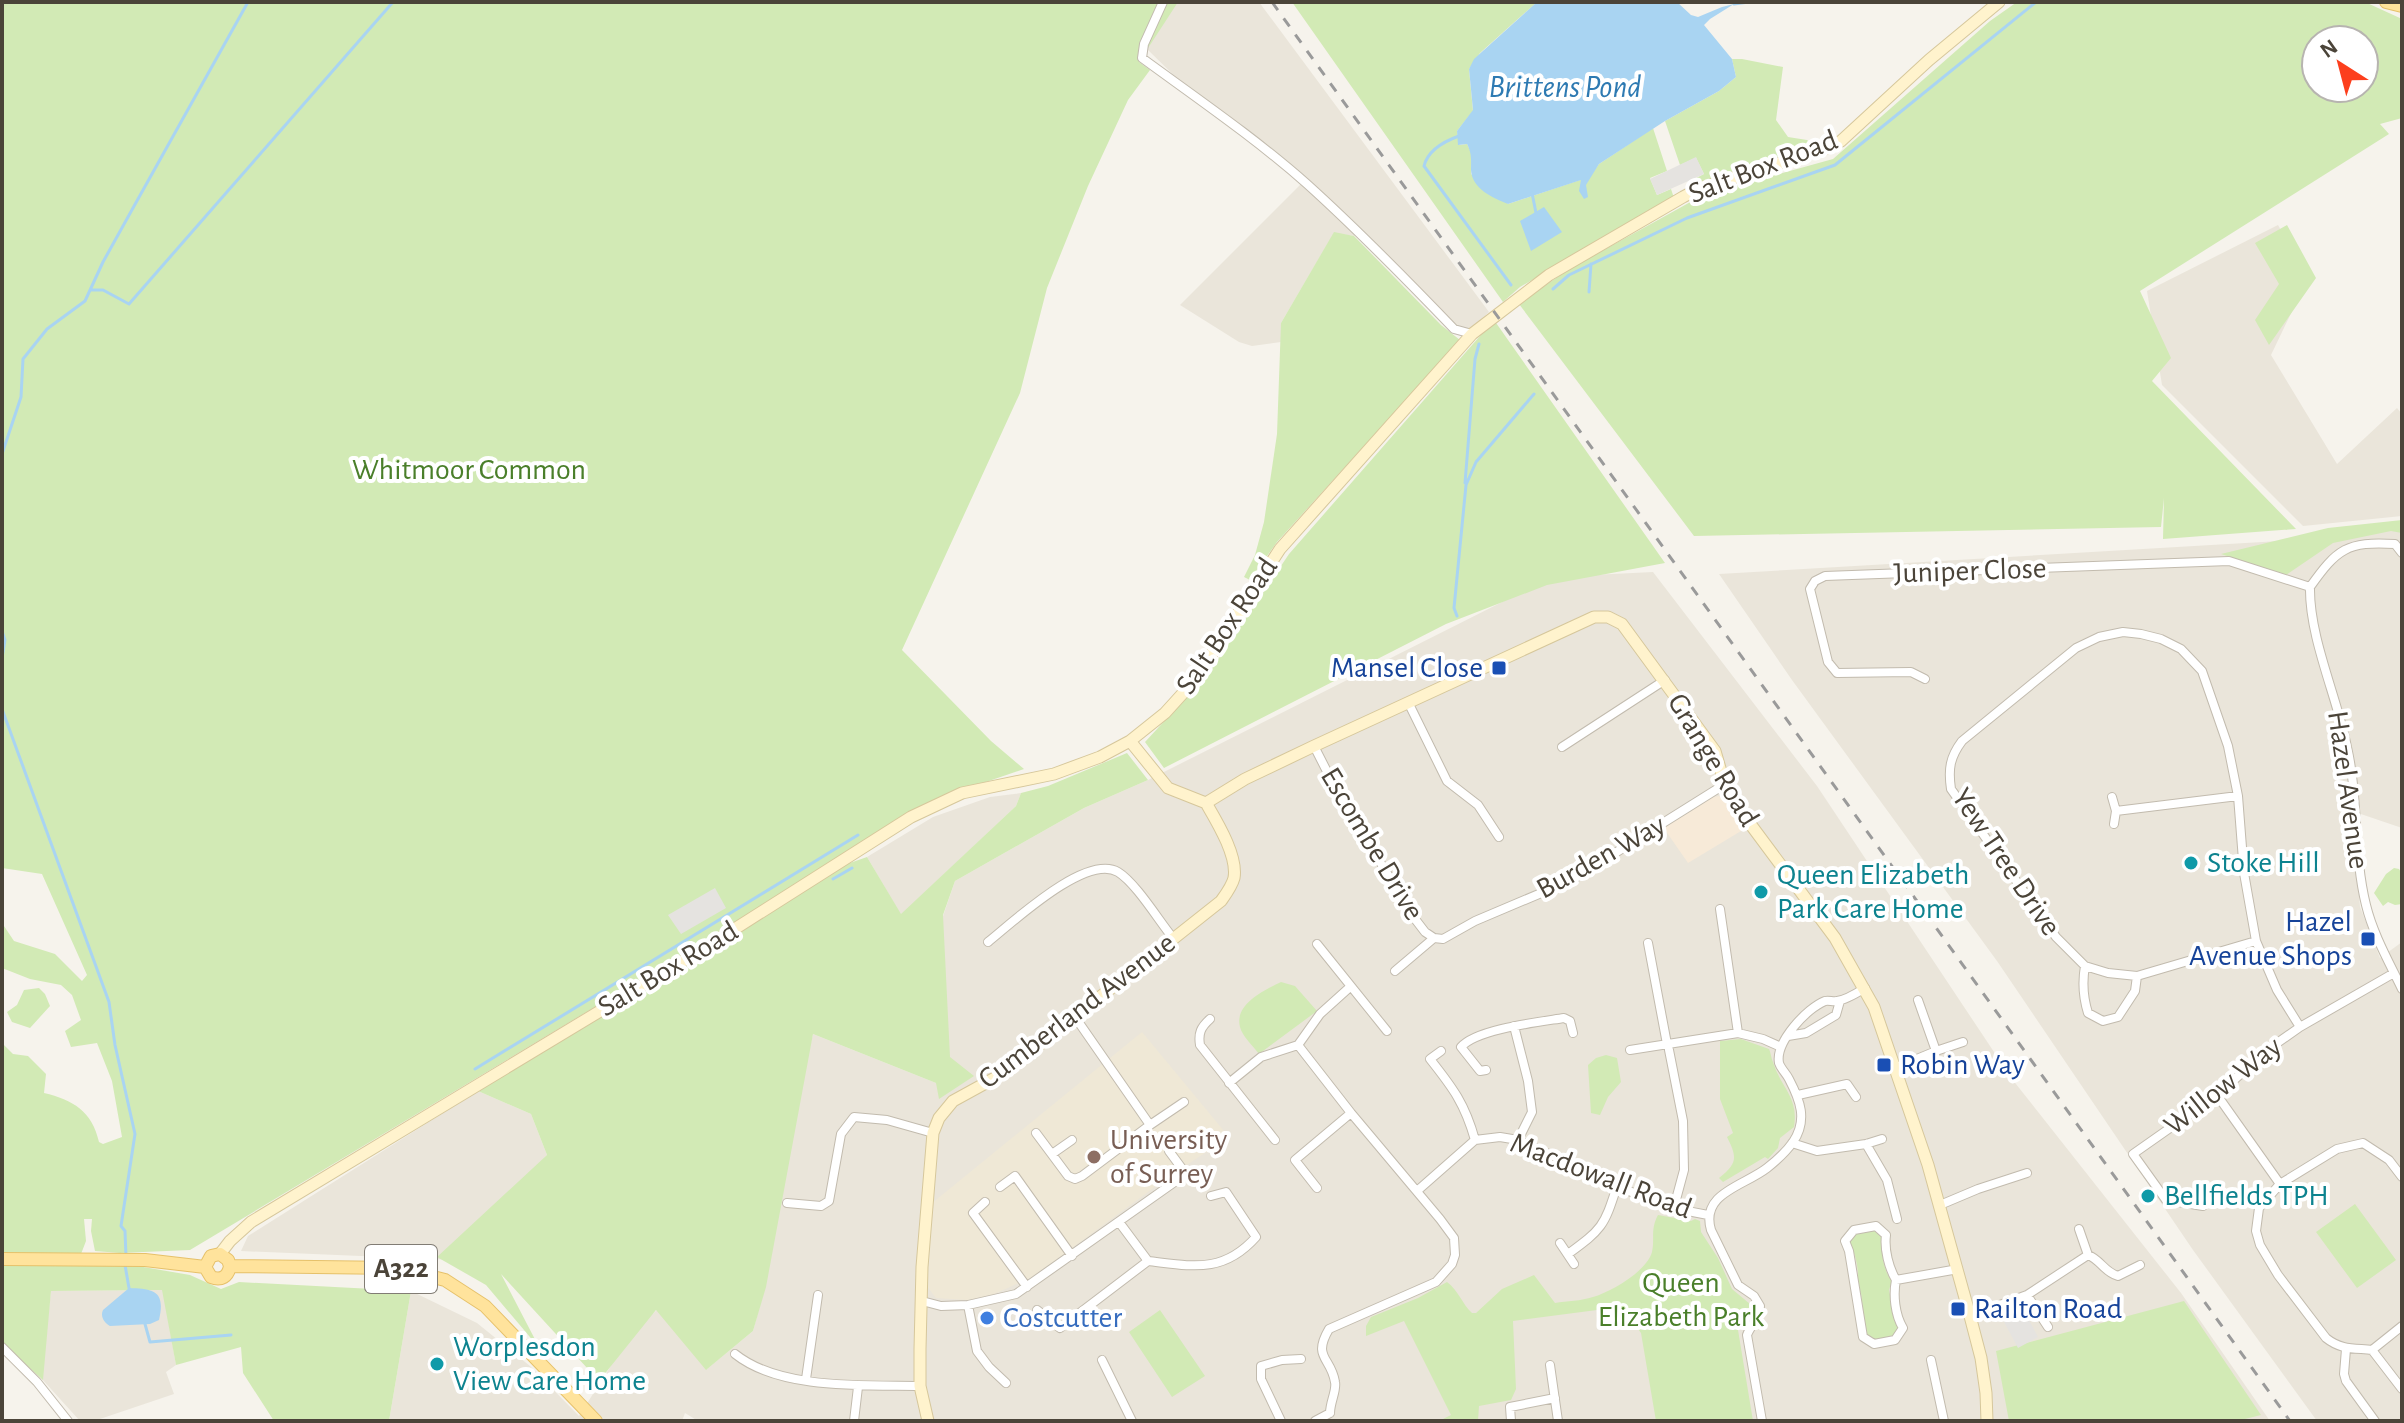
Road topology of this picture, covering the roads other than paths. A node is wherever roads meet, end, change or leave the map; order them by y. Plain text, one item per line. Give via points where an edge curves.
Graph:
1 (1163, 2) edge
2 (1999, 2) edge
3 (2386, 2) edge
4 (2402, 6) edge
5 (1472, 334) junction
6 (2402, 553) edge
7 (2310, 587) junction
8 (1925, 679) dead end
9 (1665, 680) junction
10 (1408, 702) junction
11 (1130, 741) junction
12 (1314, 746) junction
13 (1562, 747) dead end
14 (1722, 786) junction
15 (2238, 796) junction
16 (2112, 797) dead end
17 (1206, 803) junction
18 (2116, 811) junction
19 (2114, 824) dead end
20 (1499, 837) dead end
21 (1720, 909) dead end
22 (1173, 938) junction
23 (1434, 938) junction
24 (2256, 941) junction
25 (988, 942) dead end
26 (1648, 943) dead end
27 (1317, 944) dead end
28 (2085, 966) junction
29 (1395, 971) dead end
30 (2394, 973) junction
31 (2137, 976) junction
32 (1350, 987) junction
33 (1865, 988) junction
34 (2402, 989) edge
35 (1918, 1000) dead end
36 (1840, 1001) junction
37 (1075, 1017) junction
38 (1210, 1019) dead end
39 (1514, 1026) junction
40 (2300, 1027) junction
41 (1387, 1031) dead end
42 (1573, 1033) dead end
43 (1738, 1033) junction
44 (1788, 1036) junction
45 (1963, 1042) dead end
46 (1298, 1045) junction
47 (1668, 1047) junction
48 (1781, 1047) junction
49 (1630, 1050) dead end
50 (1441, 1051) dead end
51 (1936, 1051) junction
52 (1895, 1068) junction
53 (1486, 1070) dead end
54 (1229, 1083) junction
55 (1798, 1095) junction
56 (2217, 1095) junction
57 (1856, 1097) dead end
58 (1184, 1102) dead end
59 (1351, 1113) junction
60 (1150, 1125) junction
61 (933, 1133) junction
62 (1036, 1133) dead end
63 (1882, 1139) dead end
64 (1072, 1140) dead end
65 (1275, 1140) dead end
66 (1475, 1140) junction
67 (1518, 1140) junction
68 (1792, 1143) junction
69 (1866, 1144) junction
70 (1169, 1151) dead end
71 (1052, 1154) junction
72 (2027, 1173) dead end
73 (2402, 1177) edge
74 (2280, 1184) junction
75 (1617, 1186) junction
76 (1000, 1187) dead end
77 (1317, 1188) dead end
78 (1417, 1191) junction
79 (1211, 1196) dead end
80 (985, 1202) dead end
81 (787, 1203) dead end
82 (1940, 1205) junction
83 (2203, 1206) dead end
84 (1674, 1207) junction
85 (1708, 1215) junction
86 (1897, 1219) dead end
87 (1119, 1222) junction
88 (2079, 1229) dead end
89 (1560, 1243) dead end
90 (220, 1254) junction
91 (1568, 1254) junction
92 (2088, 1255) junction
93 (1072, 1256) junction
94 (2, 1259) edge
95 (1148, 1261) junction
96 (1574, 1264) dead end
97 (2140, 1265) dead end
98 (230, 1266) junction
99 (205, 1267) junction
100 (1958, 1269) junction
101 (1896, 1280) junction
102 (1027, 1287) junction
103 (818, 1295) dead end
104 (2027, 1295) junction
105 (922, 1301) junction
106 (968, 1305) junction
107 (1037, 1310) dead end
108 (1970, 1316) junction
109 (2402, 1326) edge
110 (2048, 1327) dead end
111 (2, 1347) edge
112 (2346, 1349) junction
113 (2372, 1350) junction
114 (735, 1354) dead end
115 (1301, 1359) dead end
116 (1102, 1360) dead end
117 (1931, 1360) dead end
118 (1550, 1365) dead end
119 (806, 1379) junction
120 (1006, 1383) dead end
121 (920, 1386) junction
122 (858, 1387) junction
123 (2402, 1389) edge
124 (1555, 1398) junction
125 (1330, 1413) junction
126 (68, 1421) edge
127 (596, 1421) edge
128 (854, 1421) edge
129 (928, 1421) edge
130 (1132, 1421) edge
131 (1281, 1421) edge
132 (1315, 1421) edge
133 (1339, 1421) edge
134 (1511, 1421) edge
135 (1558, 1421) edge
136 (1762, 1421) edge
137 (1944, 1421) edge
138 (1987, 1421) edge
139 (2375, 1421) edge

1 - 5 street via 1142,58 1304,181 1454,329
2 - 5 street, Salt Box Road via 1841,141 1691,193 1549,275
3 - 4 main road
5 - 11 street, Salt Box Road via 1280,549 1194,681
6 - 7 street via 2395,544 2374,543 2339,551
7 - 8 street, Juniper Close via 2229,561 1825,576 1815,581 1810,589 1828,662 1837,673 1911,672
7 - 30 street, Hazel Avenue via 2349,752 2366,905
9 - 10 street, Grange Road via 1622,624 1594,617
9 - 13 street
9 - 14 street, Grange Road via 1715,751
10 - 12 street, Grange Road
10 - 20 street via 1447,781 1478,805
11 - 17 street via 1168,788
11 - 90 street, Salt Box Road via 1054,774 962,793 911,817 251,1222
12 - 17 street, Grange Road
12 - 23 street, Escombe Drive via 1415,919
14 - 23 street, Burden Way via 1572,880 1443,939
14 - 33 street, Grange Road via 1829,929
15 - 18 street
15 - 24 street, Yew Tree Drive
15 - 28 street, Yew Tree Drive via 2228,746 2202,671 2181,649 2141,634 2111,634 2076,648 1962,741 1952,754 1951,789 2056,937
16 - 18 street
17 - 22 street, Cumberland Avenue via 1227,843 1234,877 1221,901
18 - 19 street
21 - 43 street
22 - 25 street via 1127,879 1102,869 1061,885
22 - 37 street, Cumberland Avenue
23 - 29 street, Burden Way
24 - 31 street
24 - 40 street, Yew Tree Drive
26 - 47 street
27 - 32 street
28 - 31 street
28 - 31 street via 2082,982 2088,1013 2103,1021 2118,1017 2127,1006
30 - 34 street, Hazel Avenue
30 - 40 street, Willow Way
32 - 41 street
32 - 46 street via 1320,1014
33 - 36 street
33 - 52 street, Grange Road
35 - 51 street
36 - 44 street via 1826,1001 1797,1021
36 - 44 street via 1836,1015 1806,1033
37 - 60 street
37 - 61 street, Cumberland Avenue via 1004,1073 953,1101
38 - 54 street via 1198,1036 1200,1045
39 - 42 street via 1564,1018
39 - 53 street via 1468,1039 1461,1047 1480,1071
39 - 67 street via 1532,1112
40 - 56 street, Willow Way
43 - 47 street
43 - 48 street
44 - 48 street
45 - 51 street
46 - 54 street via 1261,1057
46 - 59 street
47 - 49 street
47 - 84 street via 1684,1133 1684,1170
48 - 55 street via 1779,1061
50 - 66 street via 1430,1059 1467,1112
51 - 52 street
52 - 82 street, Grange Road
54 - 65 street
55 - 57 street via 1847,1084
55 - 68 street via 1801,1124
56 - 74 street
56 - 83 street, Willow Way via 2133,1154 2166,1200
58 - 60 street
59 - 77 street via 1295,1160
59 - 78 street
60 - 71 street via 1075,1179
61 - 81 street via 854,1117 841,1134 829,1201 821,1206
61 - 105 street, Cumberland Avenue
62 - 71 street
63 - 69 street
64 - 71 street
66 - 67 street, Macdowall Road
66 - 78 street, Macdowall Road
67 - 75 street, Macdowall Road
68 - 69 street via 1817,1151
68 - 85 street via 1766,1169 1719,1197
69 - 86 street via 1887,1180
70 - 87 street via 1186,1174
72 - 82 street
73 - 74 street via 2389,1160 2363,1143 2337,1149
74 - 112 street via 2259,1208 2260,1245 2326,1338
75 - 84 street, Macdowall Road
75 - 91 street via 1598,1232
76 - 93 street via 1015,1176
78 - 125 street via 1454,1238 1452,1264 1436,1282 1329,1329 1322,1342 1335,1382
79 - 95 street via 1226,1192 1256,1237 1248,1246 1227,1260 1200,1267
80 - 102 street via 973,1213
82 - 100 street, Grange Road
84 - 85 street, Macdowall Road
85 - 136 street via 1738,1285 1760,1306 1747,1335
87 - 93 street
87 - 95 street
88 - 92 street
89 - 91 street
90 - 98 main road
90 - 99 main road via 211,1256
91 - 96 street
92 - 97 street via 2118,1276
92 - 104 street
93 - 102 street
94 - 99 main road
95 - 107 street via 1060,1328
98 - 99 main road via 220,1279 211,1277
98 - 127 main road, A322 via 397,1268 445,1280 485,1306
100 - 101 street
100 - 108 street, Grange Road
101 - 101 street via 1903,1328 1895,1340 1874,1344 1863,1337 1845,1241 1854,1230 1876,1226 1886,1235
102 - 106 street
103 - 119 street
104 - 108 street
104 - 110 street
105 - 106 street
105 - 121 street, Cumberland Avenue
106 - 120 street via 977,1351
108 - 138 street, Grange Road via 1981,1358
109 - 113 street
111 - 126 street
112 - 113 street
112 - 139 street via 2346,1381
113 - 123 street
114 - 119 street via 773,1375
115 - 131 street via 1261,1366 1261,1379
116 - 130 street
117 - 137 street
118 - 124 street
119 - 122 street
121 - 122 street
121 - 129 street, Cumberland Avenue
122 - 128 street
124 - 134 street via 1510,1407
124 - 135 street
125 - 132 street
125 - 133 street

